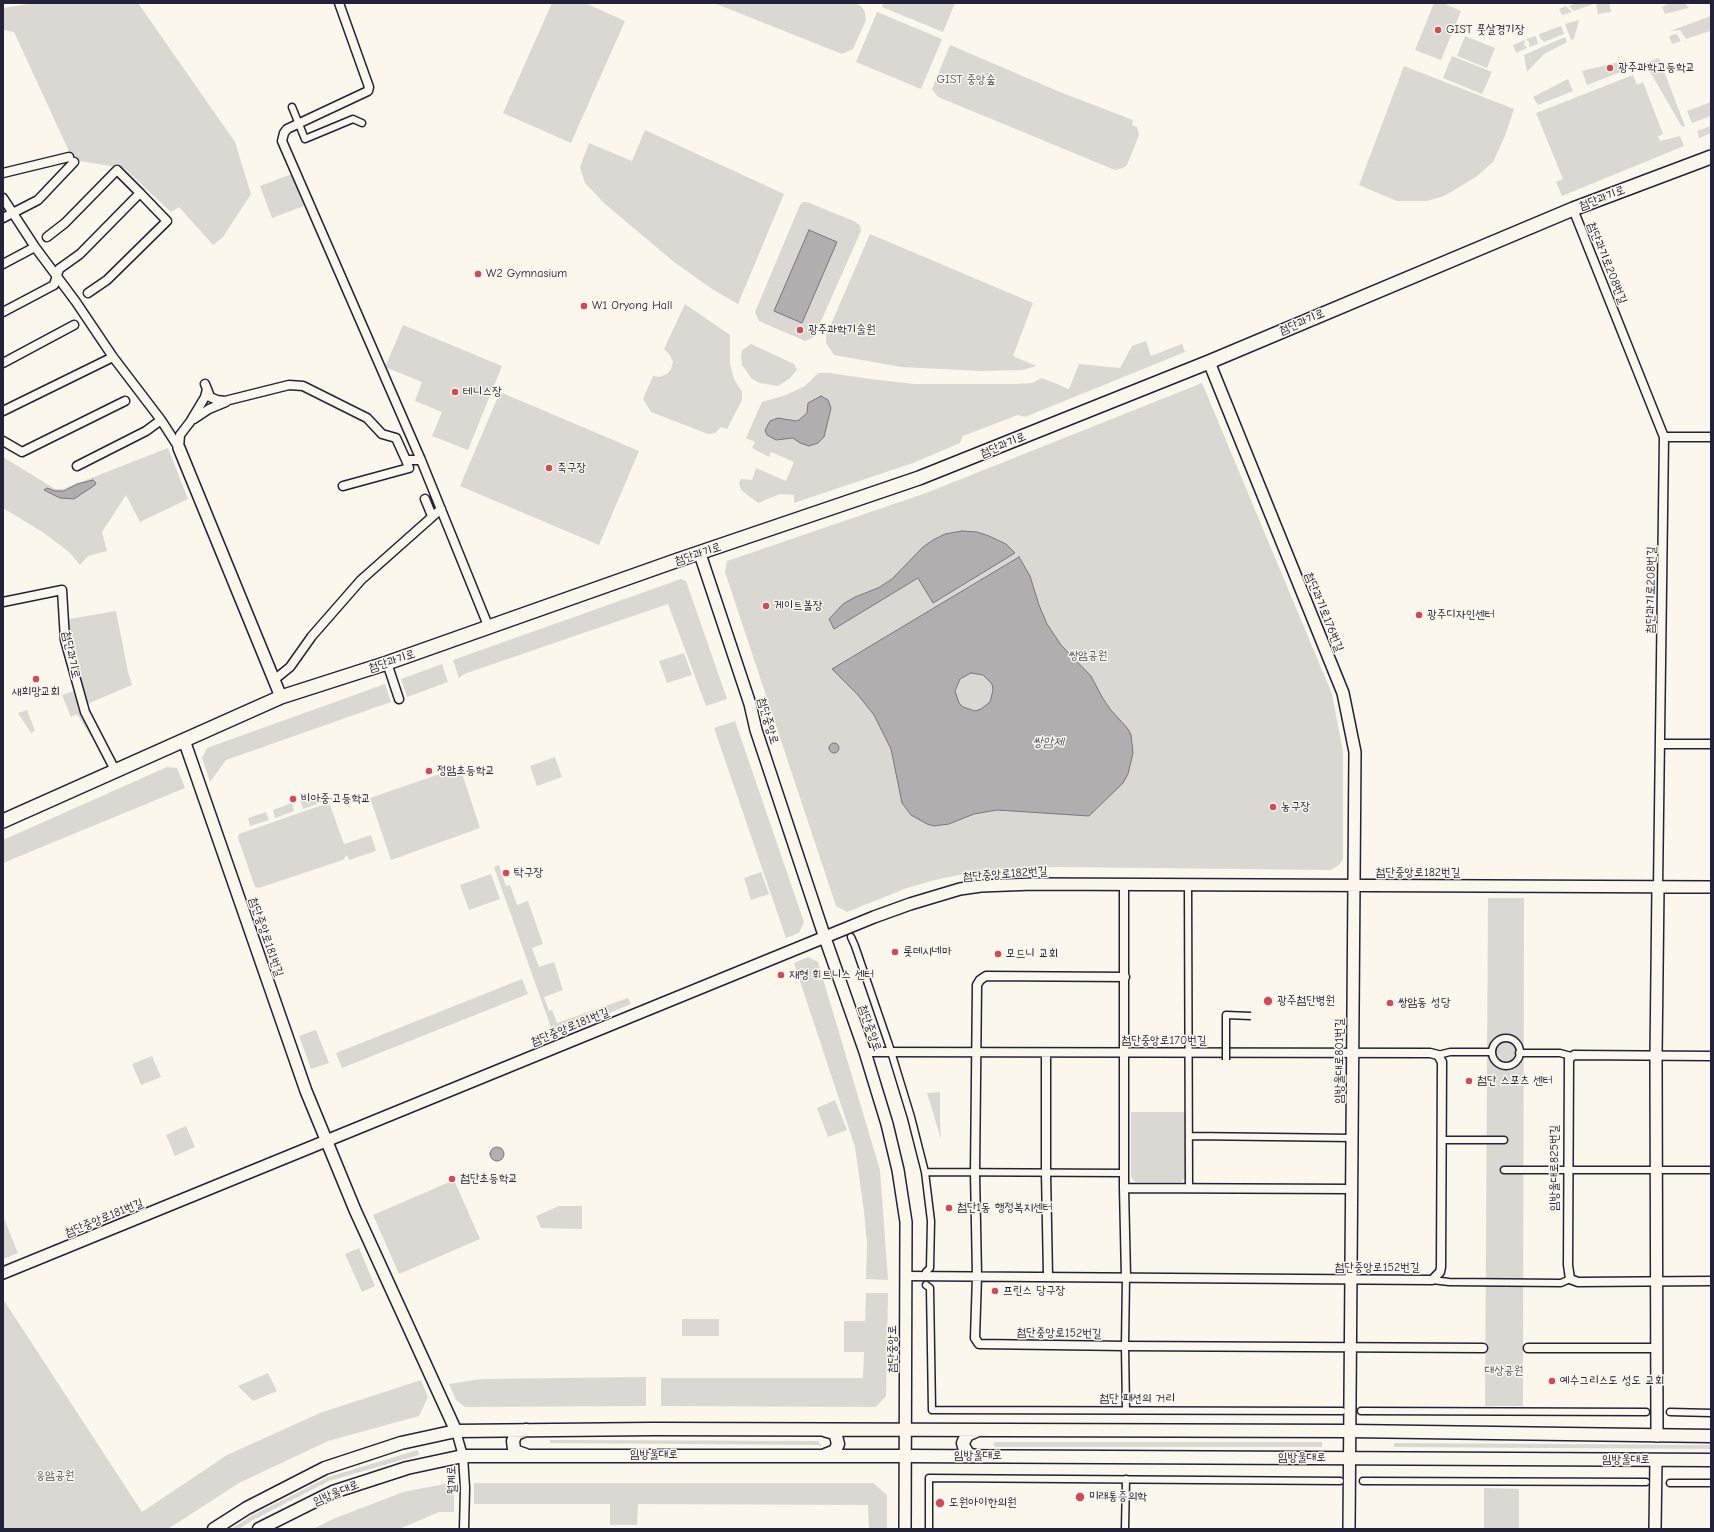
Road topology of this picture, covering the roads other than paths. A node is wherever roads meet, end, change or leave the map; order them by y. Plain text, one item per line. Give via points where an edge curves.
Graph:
1 (340, 3) edge
2 (292, 108) dead end
3 (362, 123) dead end
4 (299, 124) junction
5 (1711, 157) edge
6 (3, 173) edge
7 (140, 193) junction
8 (3, 198) edge
9 (1573, 209) junction
10 (12, 214) junction
11 (3, 218) edge
12 (47, 237) dead end
13 (35, 247) junction
14 (3, 264) edge
15 (57, 278) junction
16 (88, 293) dead end
17 (3, 312) edge
18 (74, 325) dead end
19 (113, 357) junction
20 (1209, 362) junction
21 (3, 363) edge
22 (229, 400) junction
23 (125, 401) dead end
24 (3, 412) edge
25 (161, 420) junction
26 (190, 422) junction
27 (1664, 437) junction
28 (1711, 437) edge
29 (3, 441) edge
30 (179, 448) junction
31 (406, 460) junction
32 (421, 460) junction
33 (77, 466) dead end
34 (343, 486) dead end
35 (425, 499) dead end
36 (441, 509) junction
37 (432, 516) junction
38 (700, 554) junction
39 (3, 602) edge
40 (489, 628) junction
41 (387, 663) junction
42 (274, 680) junction
43 (281, 697) junction
44 (399, 699) dead end
45 (184, 740) junction
46 (1661, 744) junction
47 (1711, 744) edge
48 (114, 770) junction
49 (3, 821) edge
50 (1124, 884) junction
51 (1188, 884) junction
52 (1354, 886) junction
53 (1658, 887) junction
54 (1711, 887) edge
55 (851, 937) dead end
56 (825, 938) junction
57 (1125, 977) junction
58 (1251, 1016) dead end
59 (865, 1052) junction
60 (891, 1052) junction
61 (1492, 1052) junction
62 (976, 1053) junction
63 (1046, 1053) junction
64 (1124, 1053) junction
65 (1189, 1053) junction
66 (1352, 1053) junction
67 (1519, 1053) junction
68 (1438, 1055) junction
69 (1571, 1056) junction
70 (1656, 1056) junction
71 (1711, 1056) edge
72 (1226, 1062) dead end
73 (1190, 1136) junction
74 (1353, 1138) junction
75 (1442, 1140) junction
76 (1504, 1140) dead end
77 (326, 1142) junction
78 (1504, 1170) dead end
79 (1568, 1170) junction
80 (1657, 1170) junction
81 (1711, 1170) edge
82 (925, 1172) junction
83 (975, 1172) junction
84 (1046, 1173) junction
85 (1124, 1173) junction
86 (1124, 1188) junction
87 (1189, 1188) junction
88 (1352, 1189) junction
89 (926, 1272) dead end
90 (3, 1273) edge
91 (906, 1276) junction
92 (977, 1276) junction
93 (1048, 1276) junction
94 (1126, 1277) junction
95 (1570, 1279) junction
96 (1352, 1280) junction
97 (1432, 1280) junction
98 (1657, 1281) junction
99 (1711, 1281) edge
100 (926, 1285) dead end
101 (1125, 1346) junction
102 (1351, 1347) junction
103 (1483, 1348) dead end
104 (1528, 1348) dead end
105 (1657, 1348) junction
106 (1126, 1410) junction
107 (1342, 1411) dead end
108 (1361, 1411) dead end
109 (1646, 1412) dead end
110 (1670, 1412) dead end
111 (1711, 1413) edge
112 (527, 1430) junction
113 (823, 1430) junction
114 (906, 1430) junction
115 (979, 1430) junction
116 (456, 1431) junction
117 (1350, 1431) junction
118 (1657, 1436) junction
119 (1711, 1436) edge
120 (527, 1455) junction
121 (462, 1456) junction
122 (823, 1456) junction
123 (906, 1456) junction
124 (978, 1457) junction
125 (1349, 1458) junction
126 (1656, 1460) junction
127 (1711, 1460) edge
128 (1126, 1479) junction
129 (1340, 1481) dead end
130 (1362, 1481) dead end
131 (1646, 1482) dead end
132 (1670, 1483) dead end
133 (1711, 1483) edge
134 (214, 1529) edge
135 (259, 1529) edge
136 (464, 1529) edge
137 (905, 1529) edge
138 (929, 1529) edge
139 (1126, 1529) edge
140 (1349, 1529) edge
141 (1655, 1529) edge

1 - 4 street via 368,92
2 - 4 street
3 - 4 street via 353,119 305,139
4 - 32 street via 285,131 283,144
5 - 9 main road, 첨단과기로
6 - 10 street via 71,160 38,200
7 - 12 street via 117,170 65,223
7 - 15 street via 80,254 58,268
7 - 16 street via 167,221 107,280
8 - 10 street
9 - 20 main road, 첨단과기로
9 - 27 street, 첨단과기로208번길
10 - 11 street
10 - 13 street
13 - 14 street
13 - 15 street
15 - 17 street via 54,285 48,289
15 - 19 street
18 - 21 street
19 - 24 street
19 - 25 street
20 - 38 main road, 첨단과기로 via 920,478
20 - 52 street, 첨단과기로176번길 via 1343,693 1355,752
22 - 26 street
22 - 26 street via 214,398 208,394 206,387 205,398
22 - 31 street via 289,385 303,386 367,418 382,434 396,438
23 - 29 street via 22,452
25 - 30 street
25 - 33 street via 146,431
26 - 30 street via 180,435
27 - 28 street
27 - 46 street, 첨단과기로208번길
30 - 42 street
31 - 32 street
31 - 34 street via 409,468
32 - 36 street
35 - 37 street
36 - 37 street
36 - 40 street
37 - 42 street via 361,580 312,636 290,667
38 - 40 main road, 첨단과기로
38 - 56 street, 첨단중앙로
39 - 48 street, 첨단과기로 via 62,590 65,640 83,705
40 - 41 main road, 첨단과기로
41 - 43 main road, 첨단과기로
41 - 44 street
42 - 43 street
43 - 45 main road, 첨단과기로
45 - 48 main road, 첨단과기로
45 - 77 street, 첨단중앙로181번길
46 - 47 street
46 - 53 street, 첨단과기로208번길
48 - 49 main road, 첨단과기로
50 - 51 street, 첨단중앙로182번길
50 - 56 street, 첨단중앙로182번길 via 1001,885 960,889 910,904
50 - 57 street
51 - 52 street, 첨단중앙로182번길
51 - 65 street
52 - 53 street, 첨단중앙로182번길
52 - 66 street, 임방울대로801번길
53 - 54 street, 첨단중앙로182번길
53 - 70 street
55 - 60 street
56 - 59 street, 첨단중앙로
56 - 77 street, 첨단중앙로181번길
57 - 62 street via 986,976 977,985
57 - 64 street
58 - 72 street, bridge via 1226,1015
59 - 60 street, 첨단중앙로170번길
59 - 91 street, 첨단중앙로 via 898,1170 906,1222
60 - 62 street, 첨단중앙로170번길
60 - 82 street
61 - 67 street via 1496,1062 1504,1065 1515,1062
61 - 67 street via 1494,1044 1504,1038 1515,1042
61 - 68 street via 1450,1052
62 - 63 street, 첨단중앙로170번길
62 - 83 street, 첨단중앙로152번길
63 - 64 street, 첨단중앙로170번길
63 - 84 street
64 - 65 street, 첨단중앙로170번길
64 - 85 street
65 - 66 street, 첨단중앙로170번길
65 - 73 street
66 - 68 street
66 - 74 street, 임방울대로801번길
67 - 69 street via 1560,1053
68 - 75 street, 첨단중앙로152번길 via 1442,1062
69 - 70 street
69 - 79 street, 임방울대로825번길 via 1568,1064
70 - 71 street
70 - 80 street
73 - 74 street
73 - 87 street
74 - 88 street, 임방울대로801번길
75 - 76 street
75 - 97 street, 첨단중앙로152번길 via 1441,1268
77 - 90 street, 첨단중앙로181번길
77 - 116 street
78 - 79 street
79 - 80 street
79 - 95 street, 임방울대로825번길
80 - 81 street
80 - 98 street
82 - 83 street
82 - 89 street via 931,1221 930,1268
83 - 84 street
83 - 92 street, 첨단중앙로152번길
84 - 85 street
84 - 93 street
85 - 86 street
86 - 87 street
86 - 94 street
87 - 88 street
88 - 96 street, 임방울대로801번길
91 - 92 street, 첨단중앙로152번길
91 - 114 street, 첨단중앙로
92 - 93 street, 첨단중앙로152번길
92 - 101 street, 첨단중앙로152번길 via 975,1338 979,1344
93 - 94 street, 첨단중앙로152번길
94 - 96 street, 첨단중앙로152번길
94 - 101 street
95 - 97 street via 1561,1283
95 - 98 street via 1578,1282
96 - 97 street, 첨단중앙로152번길
96 - 102 street, 임방울대로801번길
98 - 99 street
98 - 105 street
100 - 106 street, 첨단 패션의 거리 via 930,1288 932,1410
101 - 102 street, 첨단중앙로152번길
101 - 106 street
102 - 103 street
102 - 117 street, 임방울대로801번길
104 - 105 street
105 - 118 street
106 - 107 street, 첨단 패션의 거리
108 - 109 street
110 - 111 street
112 - 113 main road, 임방울대로
112 - 116 main road, 임방울대로
112 - 120 main road via 516,1434 513,1441 514,1449
113 - 114 main road, 임방울대로
113 - 122 main road via 834,1433 838,1444 835,1451
114 - 115 main road, 임방울대로
114 - 123 street, 첨단중앙로
115 - 117 main road, 임방울대로
115 - 124 main road via 966,1435 963,1443 968,1454
116 - 121 street, 월계로
116 - 134 main road, 임방울대로 via 401,1444 325,1468 247,1508
117 - 118 main road, 임방울대로
117 - 125 street, 임방울대로801번길
118 - 119 main road, 임방울대로
120 - 121 main road, 임방울대로
120 - 122 main road, 임방울대로
121 - 135 main road, 임방울대로 via 407,1468 333,1492
121 - 136 street, 월계로 via 465,1488
122 - 123 main road, 임방울대로
123 - 124 main road, 임방울대로
123 - 137 street, 첨단중앙로
124 - 125 main road, 임방울대로
125 - 126 main road, 임방울대로
125 - 140 street, 임방울대로801번길
126 - 127 main road, 임방울대로
126 - 141 street
128 - 129 street
128 - 138 street via 929,1478
128 - 139 street
130 - 131 street
132 - 133 street

